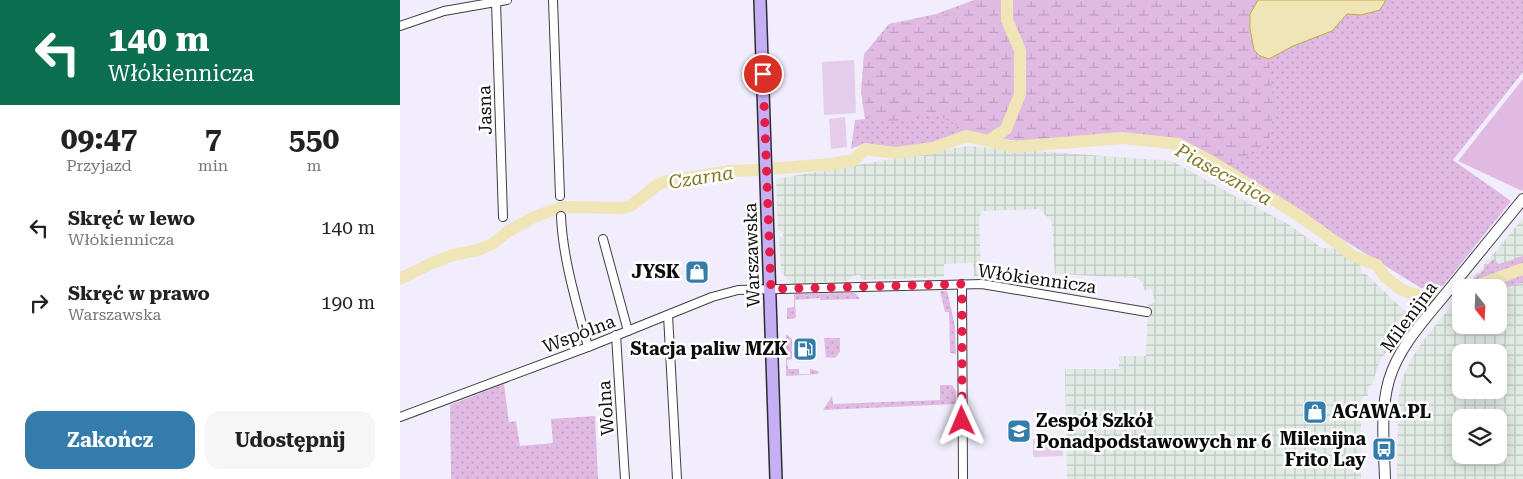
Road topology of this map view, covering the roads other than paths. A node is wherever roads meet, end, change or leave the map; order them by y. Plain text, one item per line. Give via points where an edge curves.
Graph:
1 (507, 0) edge
2 (553, 0) edge
3 (760, 0) edge
4 (496, 2) junction
5 (400, 26) edge
6 (560, 196) dead end
7 (1523, 199) edge
8 (561, 216) dead end
9 (503, 217) dead end
10 (603, 239) dead end
11 (962, 284) junction
12 (771, 289) junction
13 (1148, 312) dead end
14 (668, 315) junction
15 (628, 331) junction
16 (616, 335) junction
17 (588, 347) junction
18 (400, 417) edge
19 (625, 479) edge
20 (677, 479) edge
21 (776, 479) edge
22 (963, 479) edge
23 (1385, 479) edge

1 - 4 street
2 - 6 street
3 - 12 main road, Warszawska
4 - 5 street via 436,13
4 - 9 street, Jasna
7 - 23 street, Milenijna via 1429,314 1394,366 1386,399
8 - 17 street via 562,240
10 - 15 street
11 - 12 street, Włókiennicza
11 - 13 street, Włókiennicza via 982,284
11 - 22 street
12 - 14 street, Wspólna via 729,292
12 - 21 main road, Warszawska
14 - 15 street, Wspólna
14 - 20 street
15 - 16 street, Wspólna
16 - 17 street, Wspólna
16 - 19 street, Wolna
17 - 18 street, Wspólna

